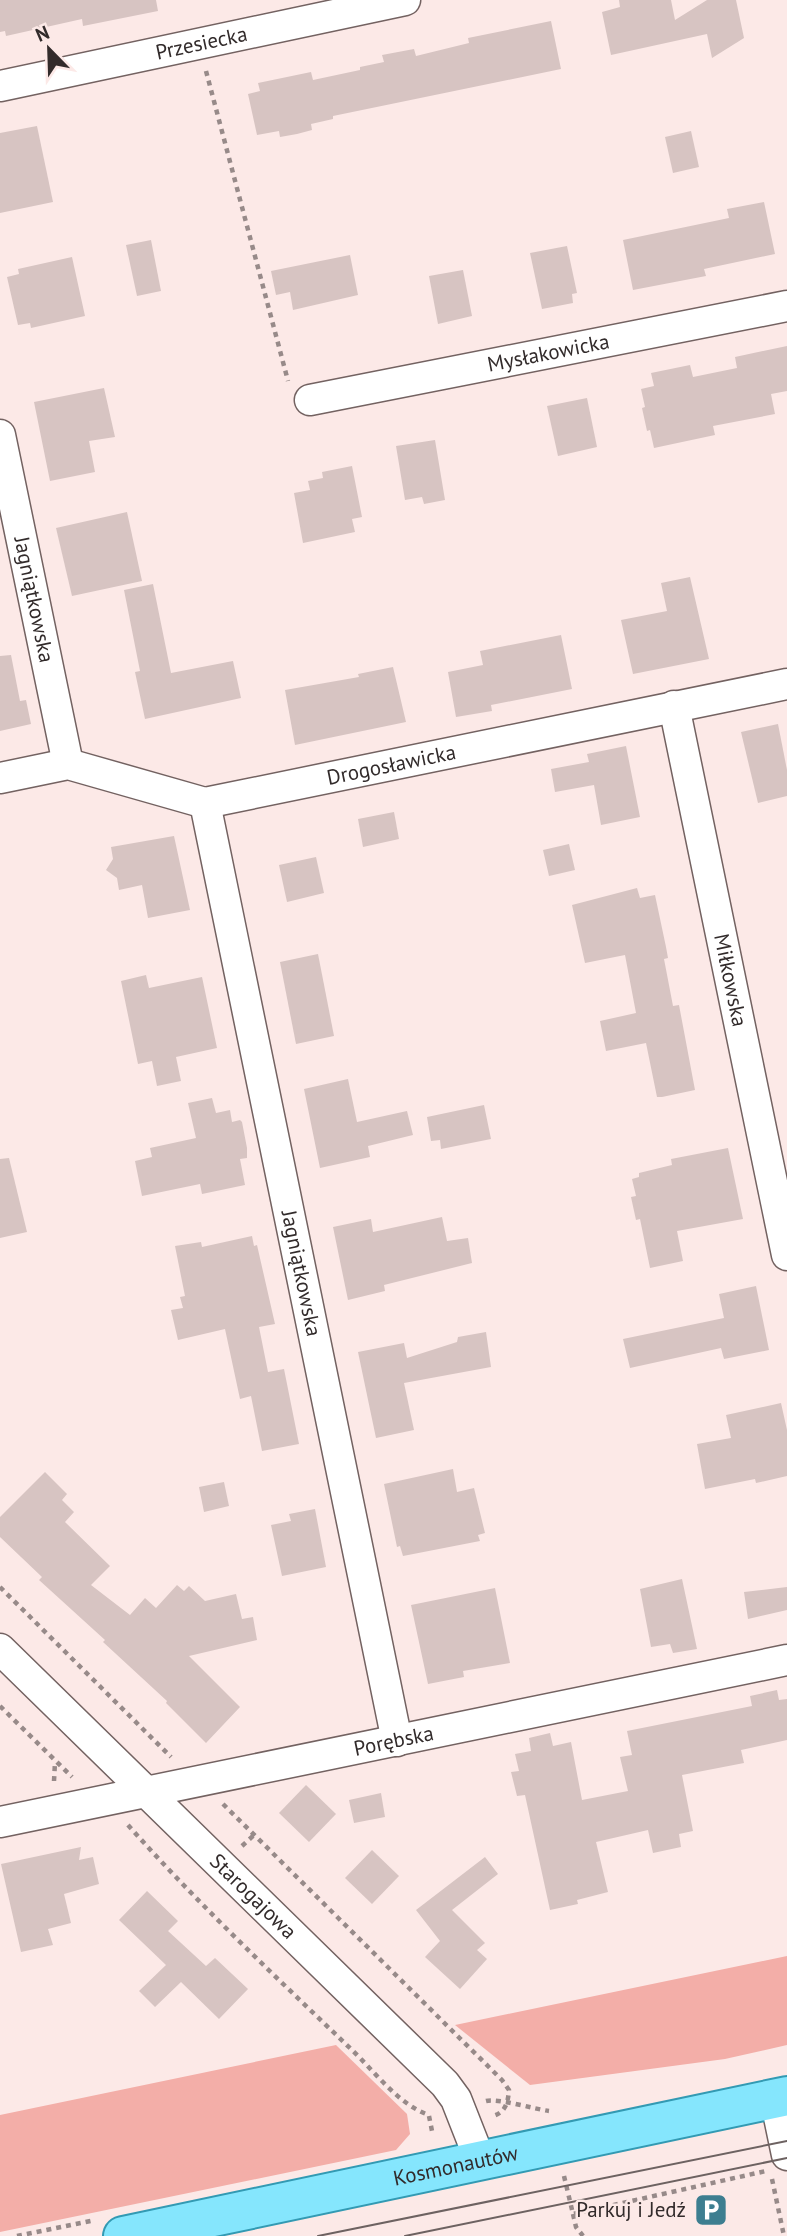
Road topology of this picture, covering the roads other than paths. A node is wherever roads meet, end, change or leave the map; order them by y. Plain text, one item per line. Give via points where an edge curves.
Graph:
1 (405, 0) edge
2 (0, 86) edge
3 (787, 306) edge
4 (310, 400) road end
5 (0, 435) edge
6 (787, 684) edge
7 (674, 706) junction
8 (68, 764) junction
9 (0, 778) edge
10 (205, 803) junction
11 (787, 1255) edge
12 (0, 1648) edge
13 (787, 1660) edge
14 (397, 1741) junction
15 (145, 1791) junction
16 (0, 1822) edge
17 (781, 2097) edge
18 (787, 2155) edge
19 (480, 2160) junction
20 (122, 2236) edge

1 - 2 street, Przesiecka
3 - 4 street, Mysłakowicka
5 - 8 street, Jagniątkowska
6 - 7 street, Drogosławicka
7 - 10 street, Drogosławicka
7 - 11 street, Miłkowska
8 - 9 street, Drogosławicka
8 - 10 street, Drogosławicka
10 - 14 street, Jagniątkowska
12 - 15 street, Starogajowa
13 - 14 street, Porębska
14 - 15 street, Porębska
15 - 16 street, Porębska
15 - 19 street, Starogajowa via 445,2084 456,2099
17 - 18 street
17 - 19 main road, Kosmonautów
19 - 20 main road, Kosmonautów

